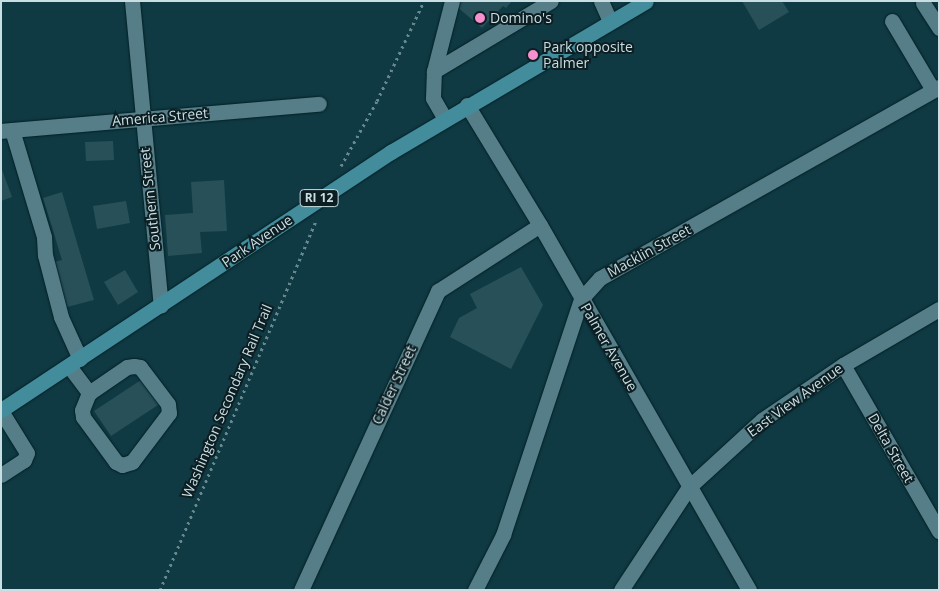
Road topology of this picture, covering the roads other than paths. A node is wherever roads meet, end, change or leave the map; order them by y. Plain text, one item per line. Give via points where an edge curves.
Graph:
1 (132, 1) edge
2 (452, 1) edge
3 (551, 1) edge
4 (601, 1) edge
5 (646, 1) edge
6 (923, 3) dead end
7 (610, 21) junction
8 (892, 21) dead end
9 (939, 28) edge
10 (434, 71) junction
11 (936, 89) edge
12 (319, 104) dead end
13 (467, 105) junction
14 (445, 118) junction
15 (142, 119) junction
16 (7, 130) edge
17 (540, 225) junction
18 (582, 299) junction
19 (161, 306) junction
20 (939, 309) edge
21 (74, 362) junction
22 (843, 365) junction
23 (89, 393) junction
24 (1, 410) edge
25 (1, 475) edge
26 (689, 487) junction
27 (939, 531) edge
28 (301, 590) edge
29 (475, 590) edge
30 (621, 590) edge
31 (749, 590) edge

1 - 15 street, Southern Street
2 - 10 street
3 - 10 street
4 - 7 street
5 - 7 main road, Park Avenue / RI 12
6 - 9 street
7 - 13 main road, Park Avenue / RI 12
8 - 11 street
10 - 14 street via 433,98
11 - 18 street, Macklin Street via 600,278
12 - 15 street, America Street
13 - 14 main road, Park Avenue / RI 12
13 - 17 street, Palmer Avenue
14 - 19 main road, Park Avenue / RI 12 via 328,192
15 - 16 street, America Street
15 - 19 street, Southern Street
16 - 21 street via 44,236 45,255
17 - 18 street, Palmer Avenue
17 - 28 street, Calder Street via 438,291
18 - 26 street, Palmer Avenue
18 - 29 street, Macklin Street via 503,535
19 - 21 main road, Park Avenue / RI 12
20 - 22 street, East View Avenue
21 - 23 street
21 - 24 main road, Park Avenue / RI 12
22 - 26 street, East View Avenue via 762,420
22 - 27 street, Delta Street
23 - 23 street via 127,367 140,367 168,404 169,413 132,462 122,465 116,462 83,416
24 - 25 street via 27,453 24,460
26 - 30 street, East View Avenue
26 - 31 street, Palmer Avenue

